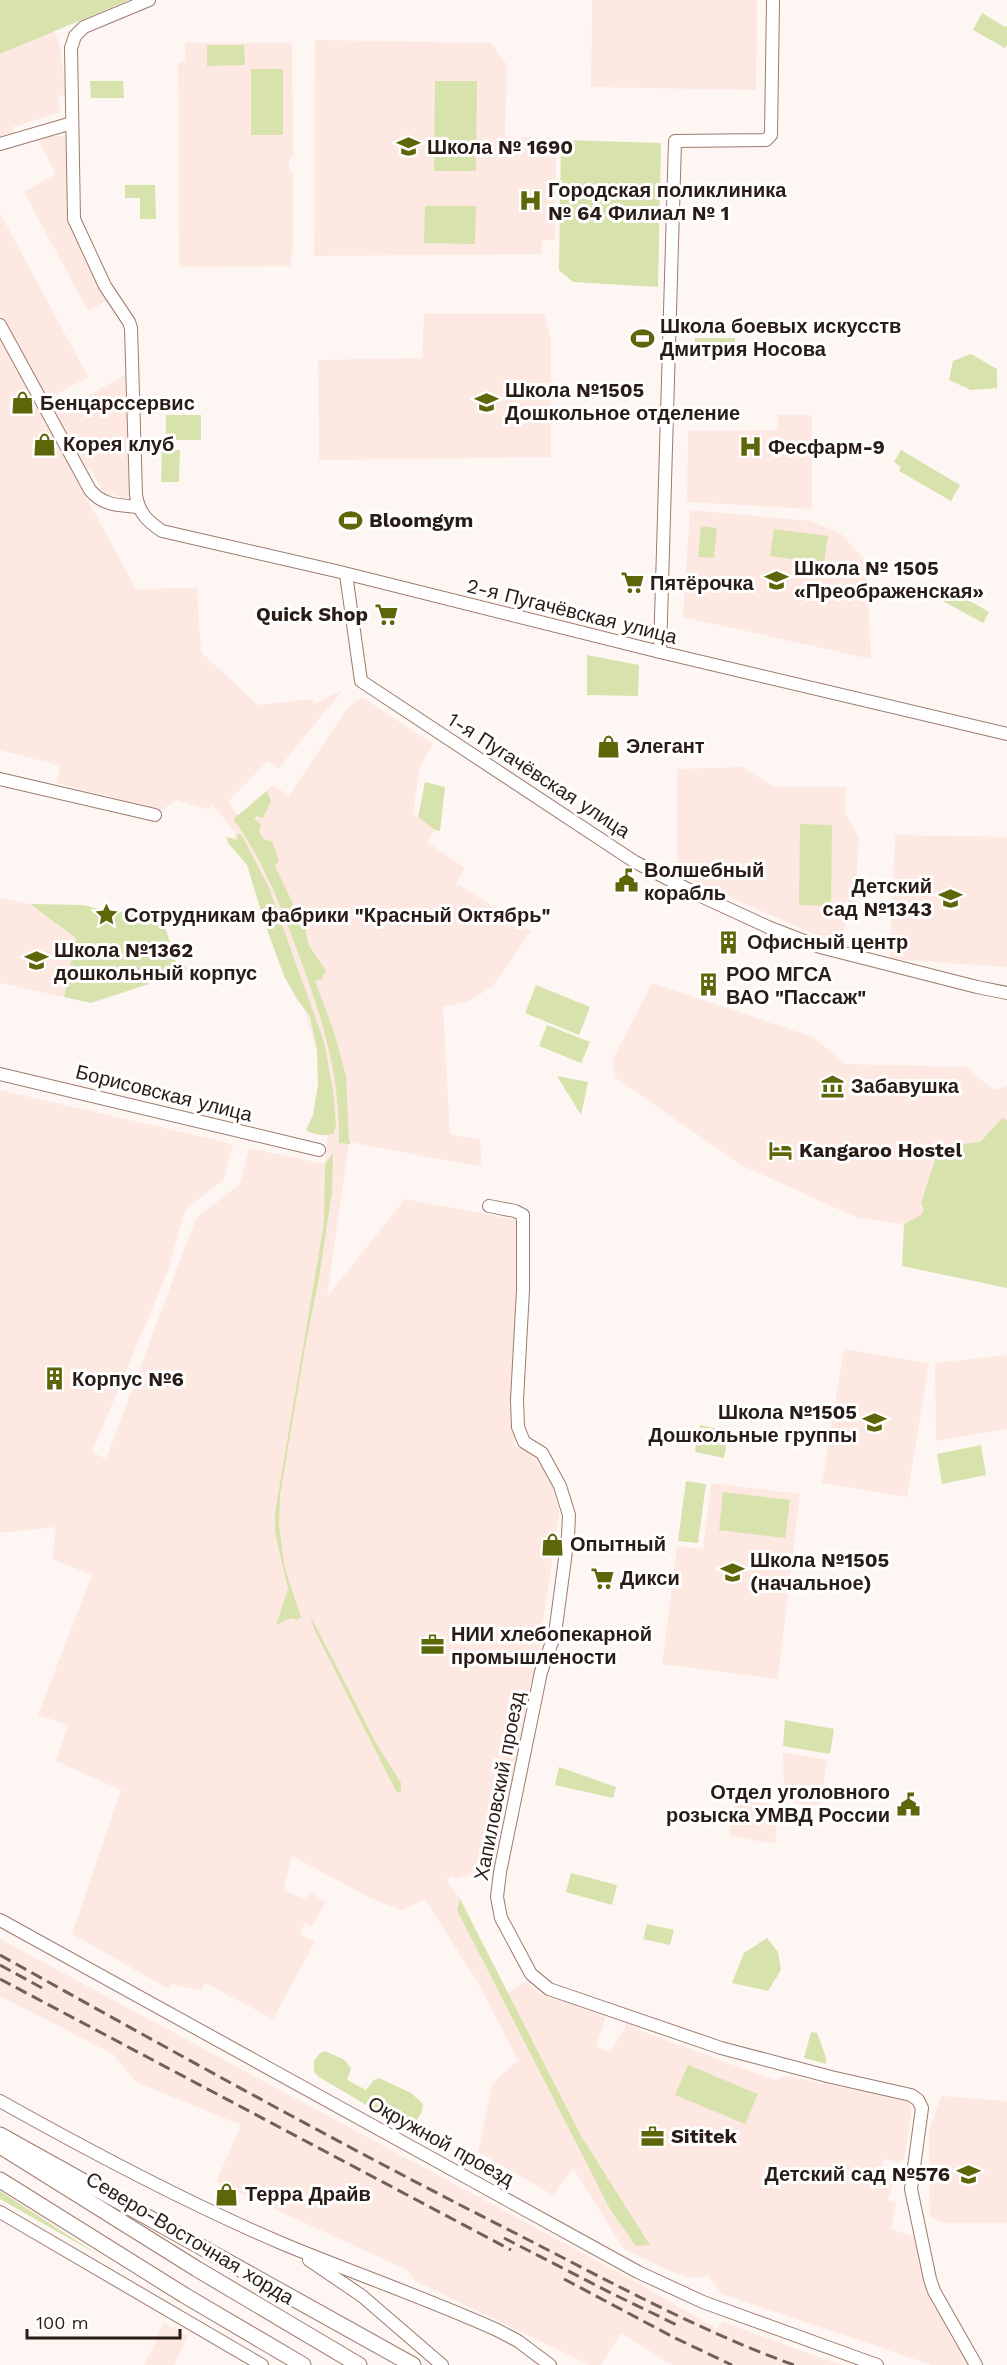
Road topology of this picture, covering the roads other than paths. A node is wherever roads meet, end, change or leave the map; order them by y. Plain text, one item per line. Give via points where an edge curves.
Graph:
1 (149, 0) edge
2 (773, 0) edge
3 (72, 123) junction
4 (0, 144) edge
5 (0, 326) edge
6 (138, 507) junction
7 (346, 574) junction
8 (660, 652) junction
9 (1007, 734) edge
10 (0, 779) edge
11 (155, 815) dead end
12 (1007, 993) edge
13 (0, 1074) edge
14 (319, 1150) dead end
15 (489, 1206) dead end
16 (0, 1920) edge
17 (0, 2101) edge
18 (0, 2136) edge
19 (0, 2146) edge
20 (0, 2181) edge
21 (0, 2212) edge
22 (280, 2242) junction
23 (262, 2365) edge
24 (303, 2365) edge
25 (359, 2365) edge
26 (413, 2365) edge
27 (442, 2365) edge
28 (550, 2365) edge
29 (877, 2365) edge
30 (976, 2365) edge

1 - 3 street via 84,27 75,36 71,48
2 - 8 street via 771,135 766,140 675,141
3 - 4 street
3 - 6 street via 74,219 105,286 131,328
5 - 6 street via 90,490 105,503
6 - 7 street, 2-я Пугачёвская улица via 162,531
7 - 8 street, 2-я Пугачёвская улица
7 - 12 street, 1-я Пугачёвская улица via 361,681 635,862 751,920 820,947
8 - 9 street, 2-я Пугачёвская улица
10 - 11 street
13 - 14 street, Борисовская улица
15 - 30 street, Хапиловский проезд via 523,1215 518,1427 524,1442 542,1453 560,1486 569,1515 555,1634 541,1672 500,1872 497,1897 501,1918 531,1974 549,1989 721,2048 911,2095 918,2100 922,2108 911,2189 930,2280
16 - 29 street, Окружной проезд via 647,2276 703,2302
17 - 22 street via 177,2194
18 - 26 main road
19 - 25 main road, Северо-Восточная хорда
20 - 24 main road
21 - 23 street
22 - 27 street via 362,2296
22 - 28 street via 497,2330 518,2340

